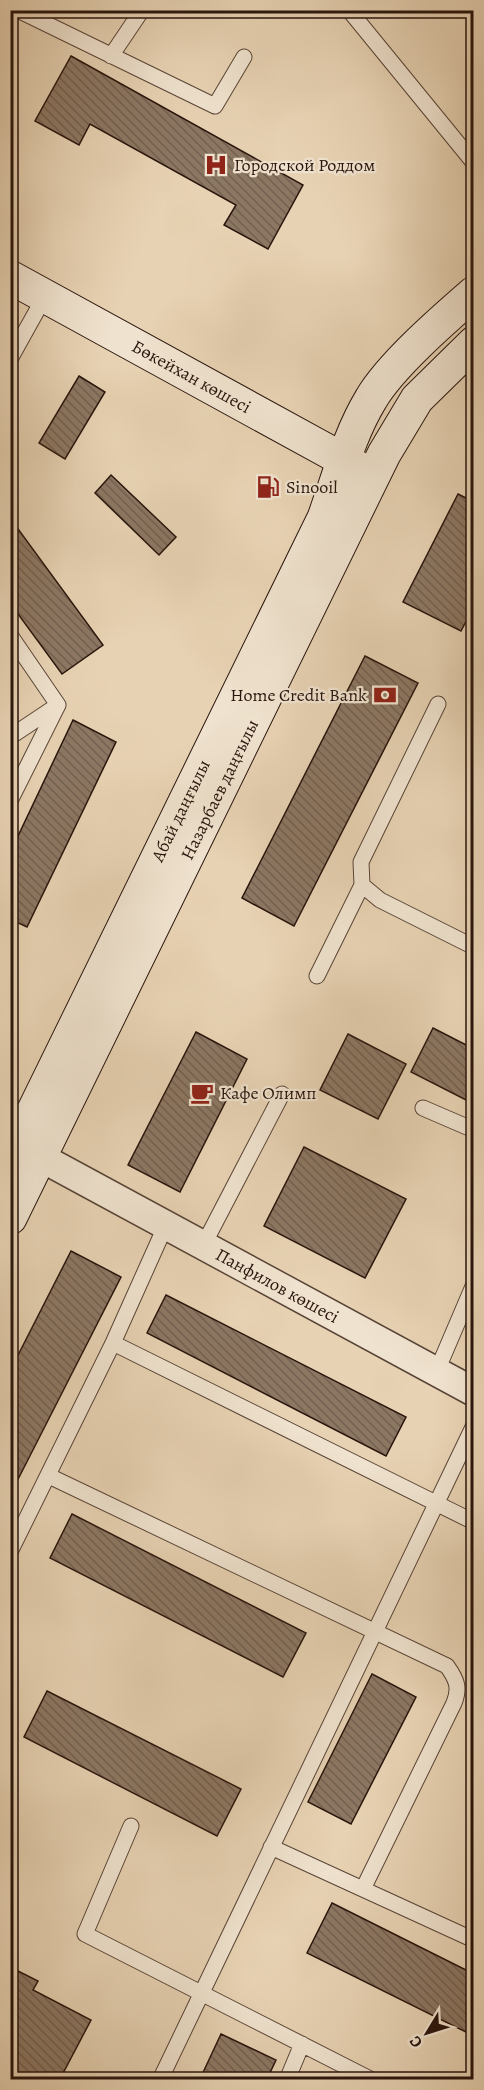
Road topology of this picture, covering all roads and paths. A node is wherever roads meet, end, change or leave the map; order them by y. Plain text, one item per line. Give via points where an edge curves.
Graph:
1 (18, 10) edge
2 (142, 10) edge
3 (349, 10) edge
4 (111, 56) junction
5 (244, 57) dead end
6 (474, 163) edge
7 (10, 277) edge
8 (474, 293) edge
9 (45, 296) junction
10 (474, 343) edge
11 (10, 359) edge
12 (345, 460) junction
13 (374, 476) junction
14 (10, 635) edge
15 (58, 705) junction
16 (438, 705) dead end
17 (10, 737) edge
18 (10, 801) edge
19 (362, 885) junction
20 (474, 947) edge
21 (317, 976) dead end
22 (282, 1094) dead end
23 (423, 1108) dead end
24 (474, 1130) edge
25 (20, 1147) edge
26 (10, 1218) edge
27 (165, 1227) junction
28 (203, 1246) junction
29 (474, 1284) edge
30 (113, 1343) junction
31 (435, 1373) junction
32 (471, 1387) edge
33 (474, 1425) edge
34 (49, 1476) junction
35 (436, 1503) junction
36 (474, 1522) edge
37 (10, 1552) edge
38 (375, 1631) junction
39 (131, 1826) dead end
40 (272, 1847) junction
41 (363, 1889) junction
42 (474, 1940) edge
43 (202, 1993) junction
44 (302, 2044) junction
45 (160, 2079) edge
46 (287, 2079) edge
47 (372, 2079) edge

1 - 4 lane
2 - 4 lane
3 - 6 lane
4 - 5 lane via 215,106
7 - 9 main road, Бөкейхан көшесі
8 - 12 main road via 379,387 359,422
9 - 11 lane
9 - 12 main road, Бөкейхан көшесі
10 - 13 main road, Назарбаев даңғылы via 417,399
12 - 13 main road, Бөкейхан көшесі
12 - 25 main road, Абай даңғылы via 324,518
13 - 25 main road, Назарбаев даңғылы
14 - 15 lane
15 - 17 lane
15 - 18 lane
16 - 19 lane via 361,862
19 - 20 lane via 380,900
19 - 21 lane
22 - 28 lane
23 - 24 lane
25 - 26 main road, Абай даңғылы
25 - 27 street, Панфилов көшесі
27 - 28 street, Панфилов көшесі
27 - 30 lane
28 - 31 street, Панфилов көшесі
29 - 31 lane
30 - 34 lane
30 - 35 lane
31 - 32 street, Панфилов көшесі
33 - 35 lane
34 - 37 lane
34 - 38 lane
35 - 36 lane
35 - 38 lane
38 - 40 lane
38 - 41 lane via 447,1666 456,1678 458,1691
39 - 43 lane via 85,1934
40 - 41 lane
40 - 43 lane
41 - 42 lane
43 - 44 lane
43 - 45 lane
44 - 46 lane
44 - 47 lane

